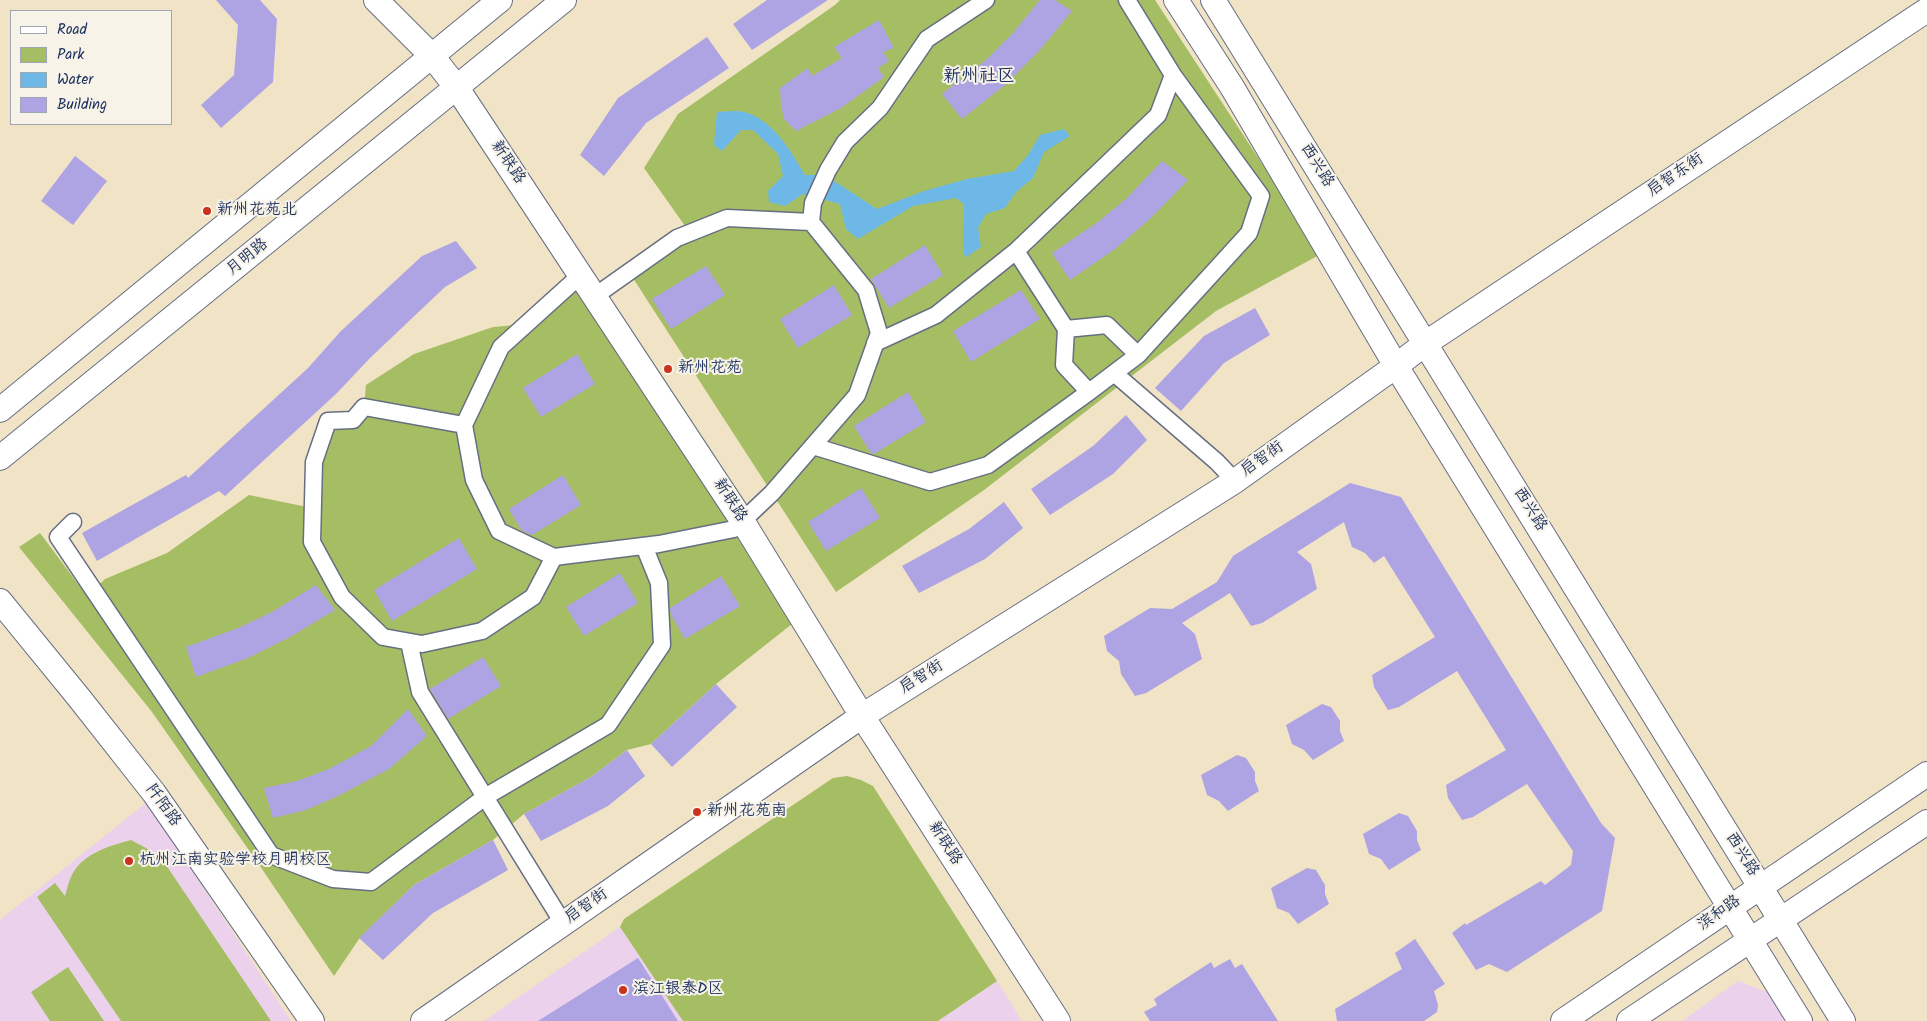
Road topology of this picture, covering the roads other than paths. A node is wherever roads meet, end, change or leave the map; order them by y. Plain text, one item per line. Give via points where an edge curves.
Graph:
1 (376, 0) edge
2 (500, 0) edge
3 (564, 0) edge
4 (986, 0) edge
5 (1127, 0) edge
6 (1176, 0) edge
7 (1213, 0) edge
8 (1927, 10) edge
9 (432, 56) junction
10 (1173, 75) junction
11 (457, 88) junction
12 (811, 222) junction
13 (1016, 251) junction
14 (579, 272) junction
15 (595, 296) junction
16 (1066, 329) junction
17 (876, 343) junction
18 (1426, 343) junction
19 (1138, 355) junction
20 (1396, 366) junction
21 (1114, 373) junction
22 (1089, 392) junction
23 (0, 410) edge
24 (464, 425) junction
25 (812, 446) junction
26 (0, 458) edge
27 (1235, 480) junction
28 (73, 522) dead end
29 (743, 522) junction
30 (644, 546) junction
31 (554, 557) junction
32 (0, 601) edge
33 (409, 642) junction
34 (862, 716) junction
35 (1927, 774) edge
36 (485, 797) junction
37 (1927, 822) edge
38 (1760, 886) junction
39 (1729, 907) junction
40 (1782, 920) junction
41 (563, 923) junction
42 (1750, 940) junction
43 (312, 1021) edge
44 (422, 1021) edge
45 (1058, 1021) edge
46 (1563, 1021) edge
47 (1629, 1021) edge
48 (1800, 1021) edge
49 (1843, 1021) edge

1 - 9 street, 新联路
2 - 9 street
3 - 11 street, 月明路
4 - 12 street via 927,39 880,108 845,142 813,203
5 - 10 street
6 - 20 street, 西兴路 via 1232,87
7 - 18 street, 西兴路
8 - 18 street, 启智东街
9 - 11 street, 新联路
9 - 23 street
10 - 13 street via 1158,115
10 - 19 street via 1261,196 1249,234
11 - 14 street, 新联路
11 - 26 street, 月明路
12 - 15 street via 727,218 677,238
12 - 17 street via 866,290 879,333
13 - 16 street
13 - 17 street via 936,315
14 - 15 street, 新联路
14 - 24 street via 574,281 501,347
15 - 29 street, 新联路
16 - 19 street via 1107,325
16 - 22 street via 1064,365
17 - 25 street via 857,395
18 - 20 street, 启智街
18 - 38 street, 西兴路
19 - 21 street
20 - 27 street, 启智街
20 - 39 street, 西兴路
21 - 22 street
21 - 27 street
22 - 25 street via 988,465 930,482
24 - 31 street via 474,480 499,531
24 - 33 street via 364,407 353,420 328,421 314,462 312,542 342,597 383,637
25 - 29 street
27 - 34 street, 启智街
28 - 36 street via 58,537 271,855 332,879 371,882
29 - 30 street via 734,529
29 - 34 street, 新联路
30 - 31 street
30 - 36 street via 659,583 662,645 608,725
31 - 33 street via 533,597 482,631 422,644
32 - 43 street, 阡陌路 via 154,793
33 - 36 street via 420,692
34 - 41 street, 启智街
34 - 45 street, 新联路
35 - 38 street, 滨和路
36 - 41 street
37 - 40 street
38 - 39 street, 滨和路
38 - 40 street, 西兴路
39 - 42 street, 西兴路
39 - 46 street, 滨和路
40 - 42 street
40 - 49 street, 西兴路
41 - 44 street, 启智街
42 - 47 street
42 - 48 street, 西兴路

